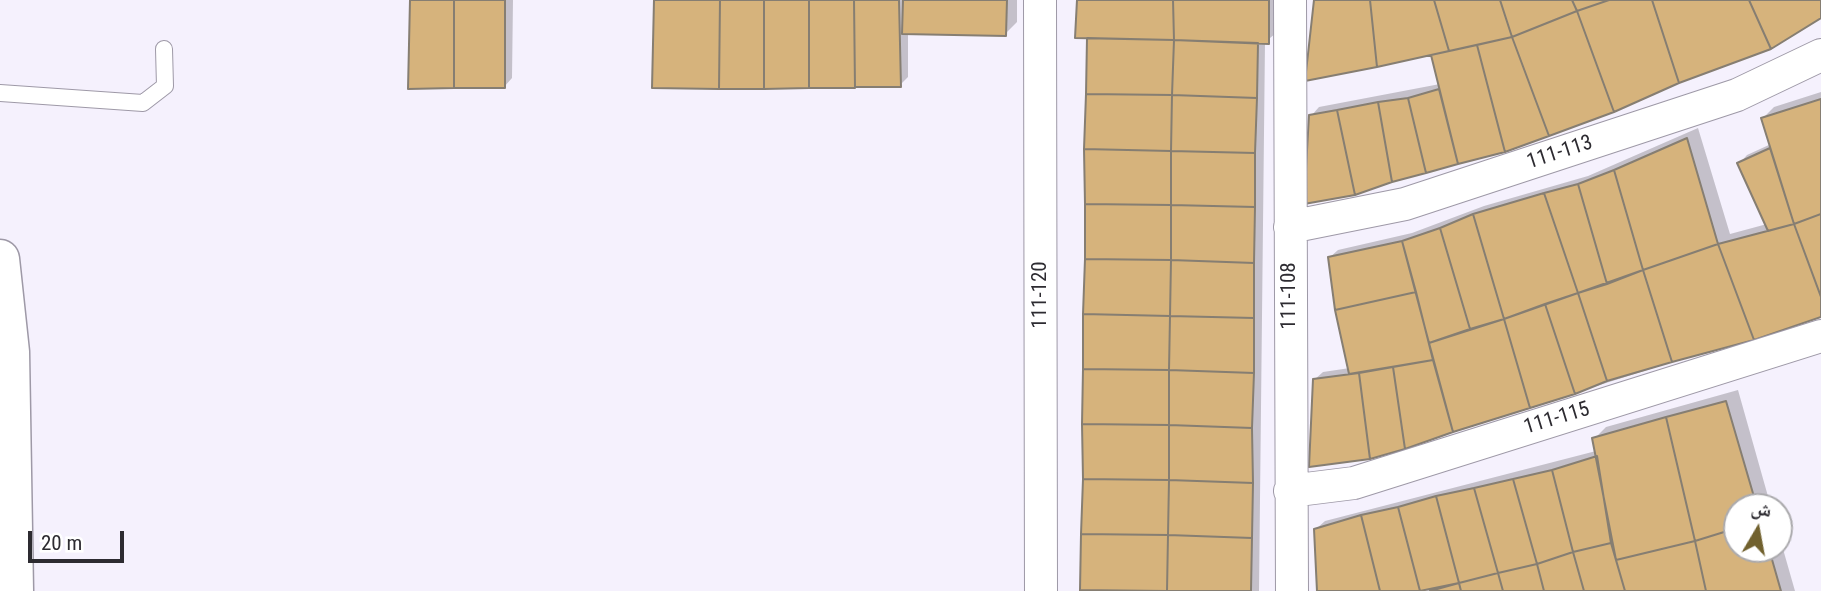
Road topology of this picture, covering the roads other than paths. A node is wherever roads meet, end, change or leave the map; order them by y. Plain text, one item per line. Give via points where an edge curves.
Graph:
1 (1041, 0) edge
2 (1290, 0) edge
3 (164, 49) dead end
4 (1821, 55) edge
5 (0, 93) edge
6 (1290, 227) junction
7 (0, 258) edge
8 (1821, 336) edge
9 (1290, 491) junction
10 (14, 591) edge
11 (1041, 591) edge
12 (1292, 591) edge

1 - 11 street, 111-120
2 - 6 street, 111-108
3 - 5 lane via 165,86 143,103
4 - 6 street, 111-113 via 1737,95 1405,204
6 - 9 street, 111-108
7 - 10 main road via 10,352
8 - 9 street, 111-115 via 1354,483
9 - 12 street, 111-108

